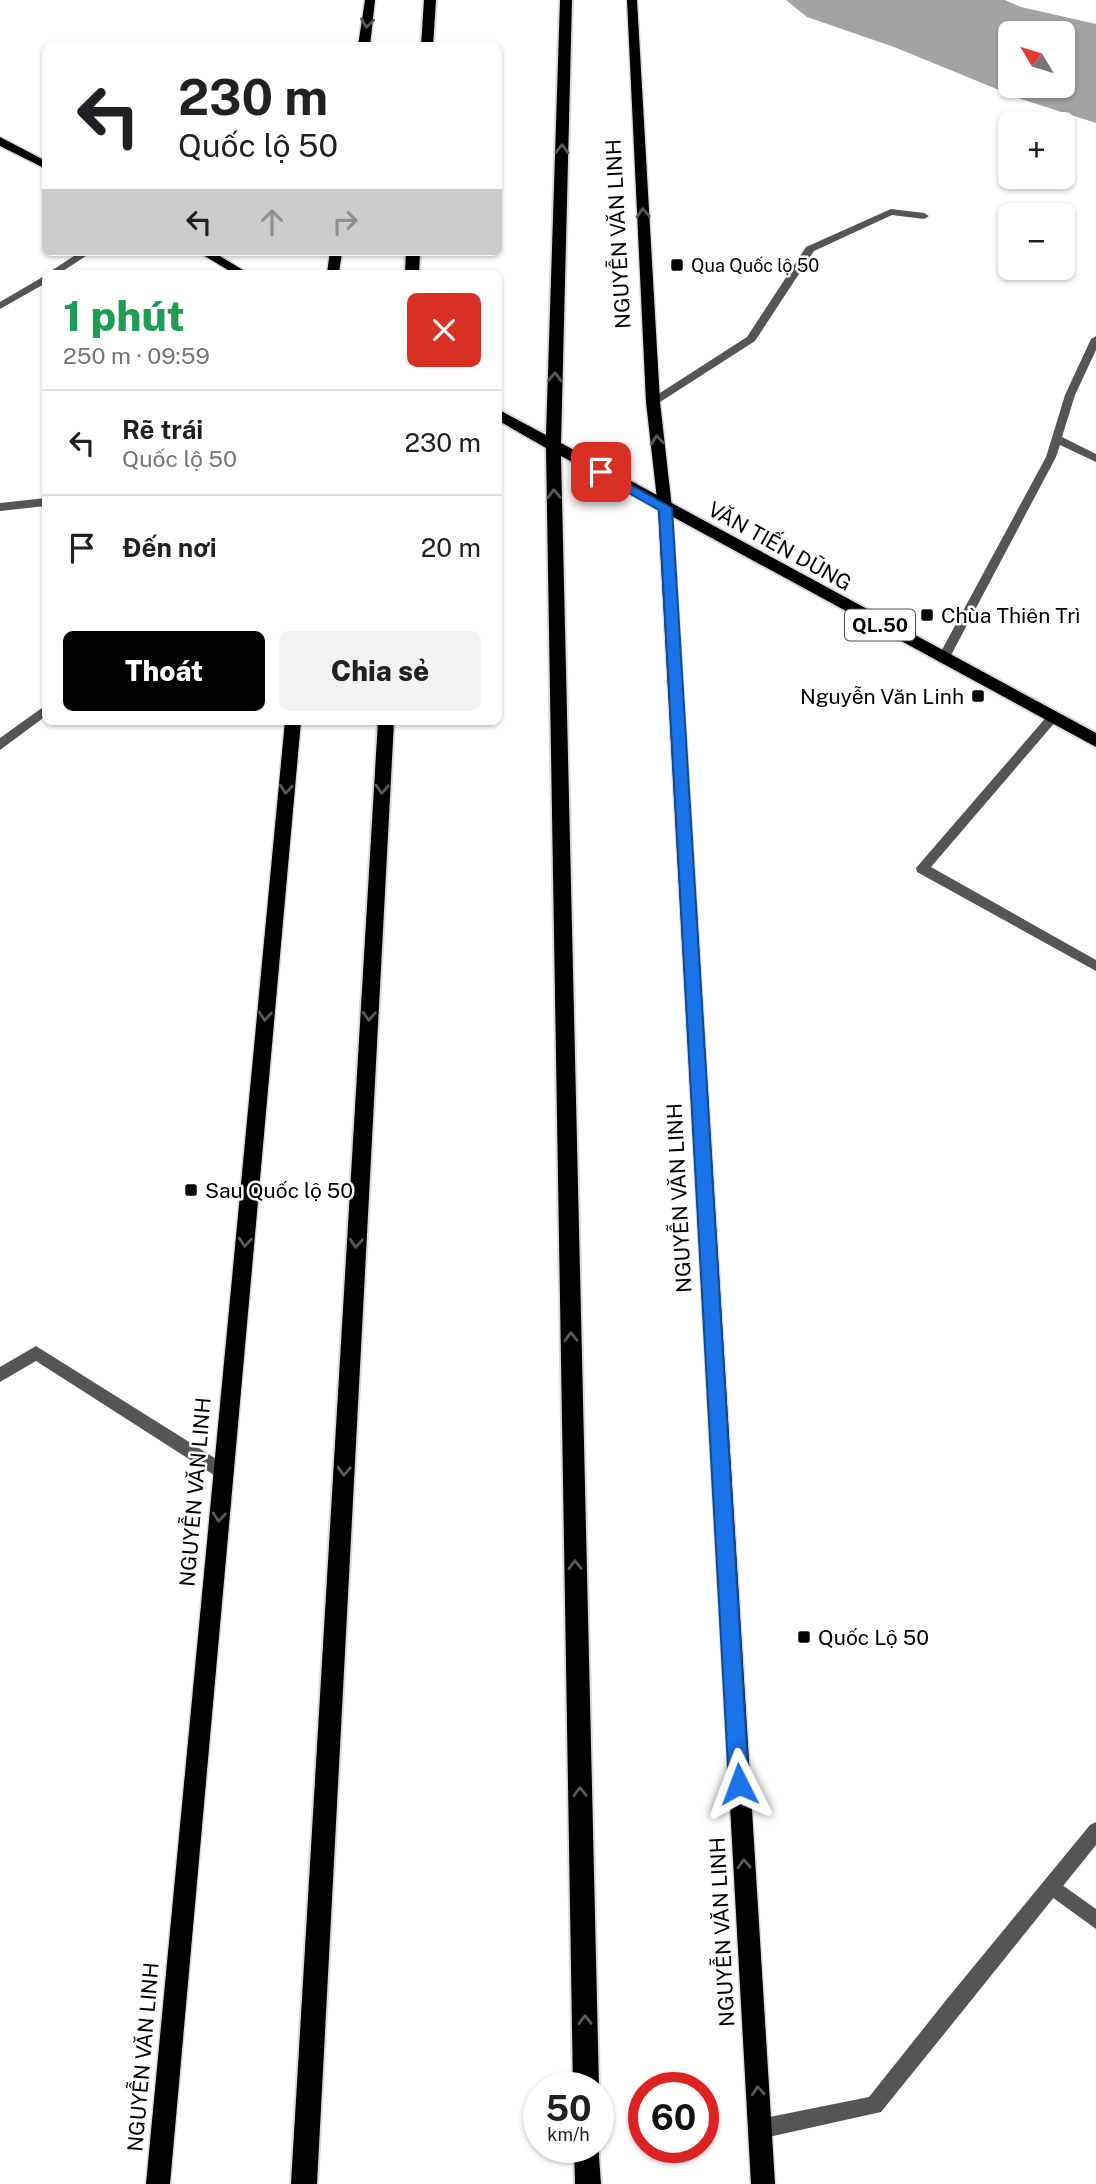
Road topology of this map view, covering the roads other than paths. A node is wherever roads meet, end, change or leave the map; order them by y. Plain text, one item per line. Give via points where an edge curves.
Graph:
1 (370, 0) edge
2 (430, 0) edge
3 (566, 0) edge
4 (632, 0) edge
5 (365, 42) edge
6 (427, 42) edge
7 (0, 141) edge
8 (42, 164) edge
9 (924, 216) dead end
10 (81, 256) edge
11 (211, 256) edge
12 (58, 270) edge
13 (237, 270) edge
14 (42, 280) edge
15 (0, 306) edge
16 (1096, 340) edge
17 (653, 402) junction
18 (502, 417) edge
19 (1057, 439) junction
20 (553, 445) junction
21 (1096, 458) edge
22 (42, 502) edge
23 (0, 507) edge
24 (666, 508) junction
25 (943, 659) junction
26 (42, 712) edge
27 (1054, 717) junction
28 (293, 725) edge
29 (386, 725) edge
30 (1096, 741) edge
31 (0, 745) edge
32 (1096, 966) edge
33 (0, 1375) edge
34 (223, 1472) junction
35 (1096, 1831) edge
36 (1051, 1886) junction
37 (1096, 1920) edge
38 (586, 2072) edge
39 (760, 2129) junction
40 (587, 2163) edge
41 (158, 2184) edge
42 (304, 2184) edge
43 (588, 2184) edge
44 (764, 2184) edge

1 -> 5 main road
2 - 6 highway
20 -> 3 highway
17 -> 4 main road, NGUYỄN VĂN LINH
7 - 8 main road
9 - 17 street via 891,212 810,249 751,339
10 - 12 street
11 - 13 main road
14 - 15 street
16 - 19 street via 1070,395
24 -> 17 main road, NGUYỄN VĂN LINH
18 - 20 highway, QL.50
19 - 21 street
19 - 25 street
20 - 24 highway, QL.50
38 -> 20 highway
22 - 23 street
24 - 25 highway, VĂN TIẾN DŨNG / QL.50
39 -> 24 main road, NGUYỄN VĂN LINH
25 - 27 highway, VĂN TIẾN DŨNG / QL.50
26 - 31 street
27 - 30 highway, VĂN TIẾN DŨNG / QL.50
27 - 32 street via 922,868
28 -> 34 main road, NGUYỄN VĂN LINH
29 -> 42 highway
33 - 34 street via 36,1353
34 -> 41 main road, NGUYỄN VĂN LINH
35 - 36 street
36 - 37 street
36 - 39 street via 874,2105
39 - 44 main road, NGUYỄN VĂN LINH
40 - 43 highway

